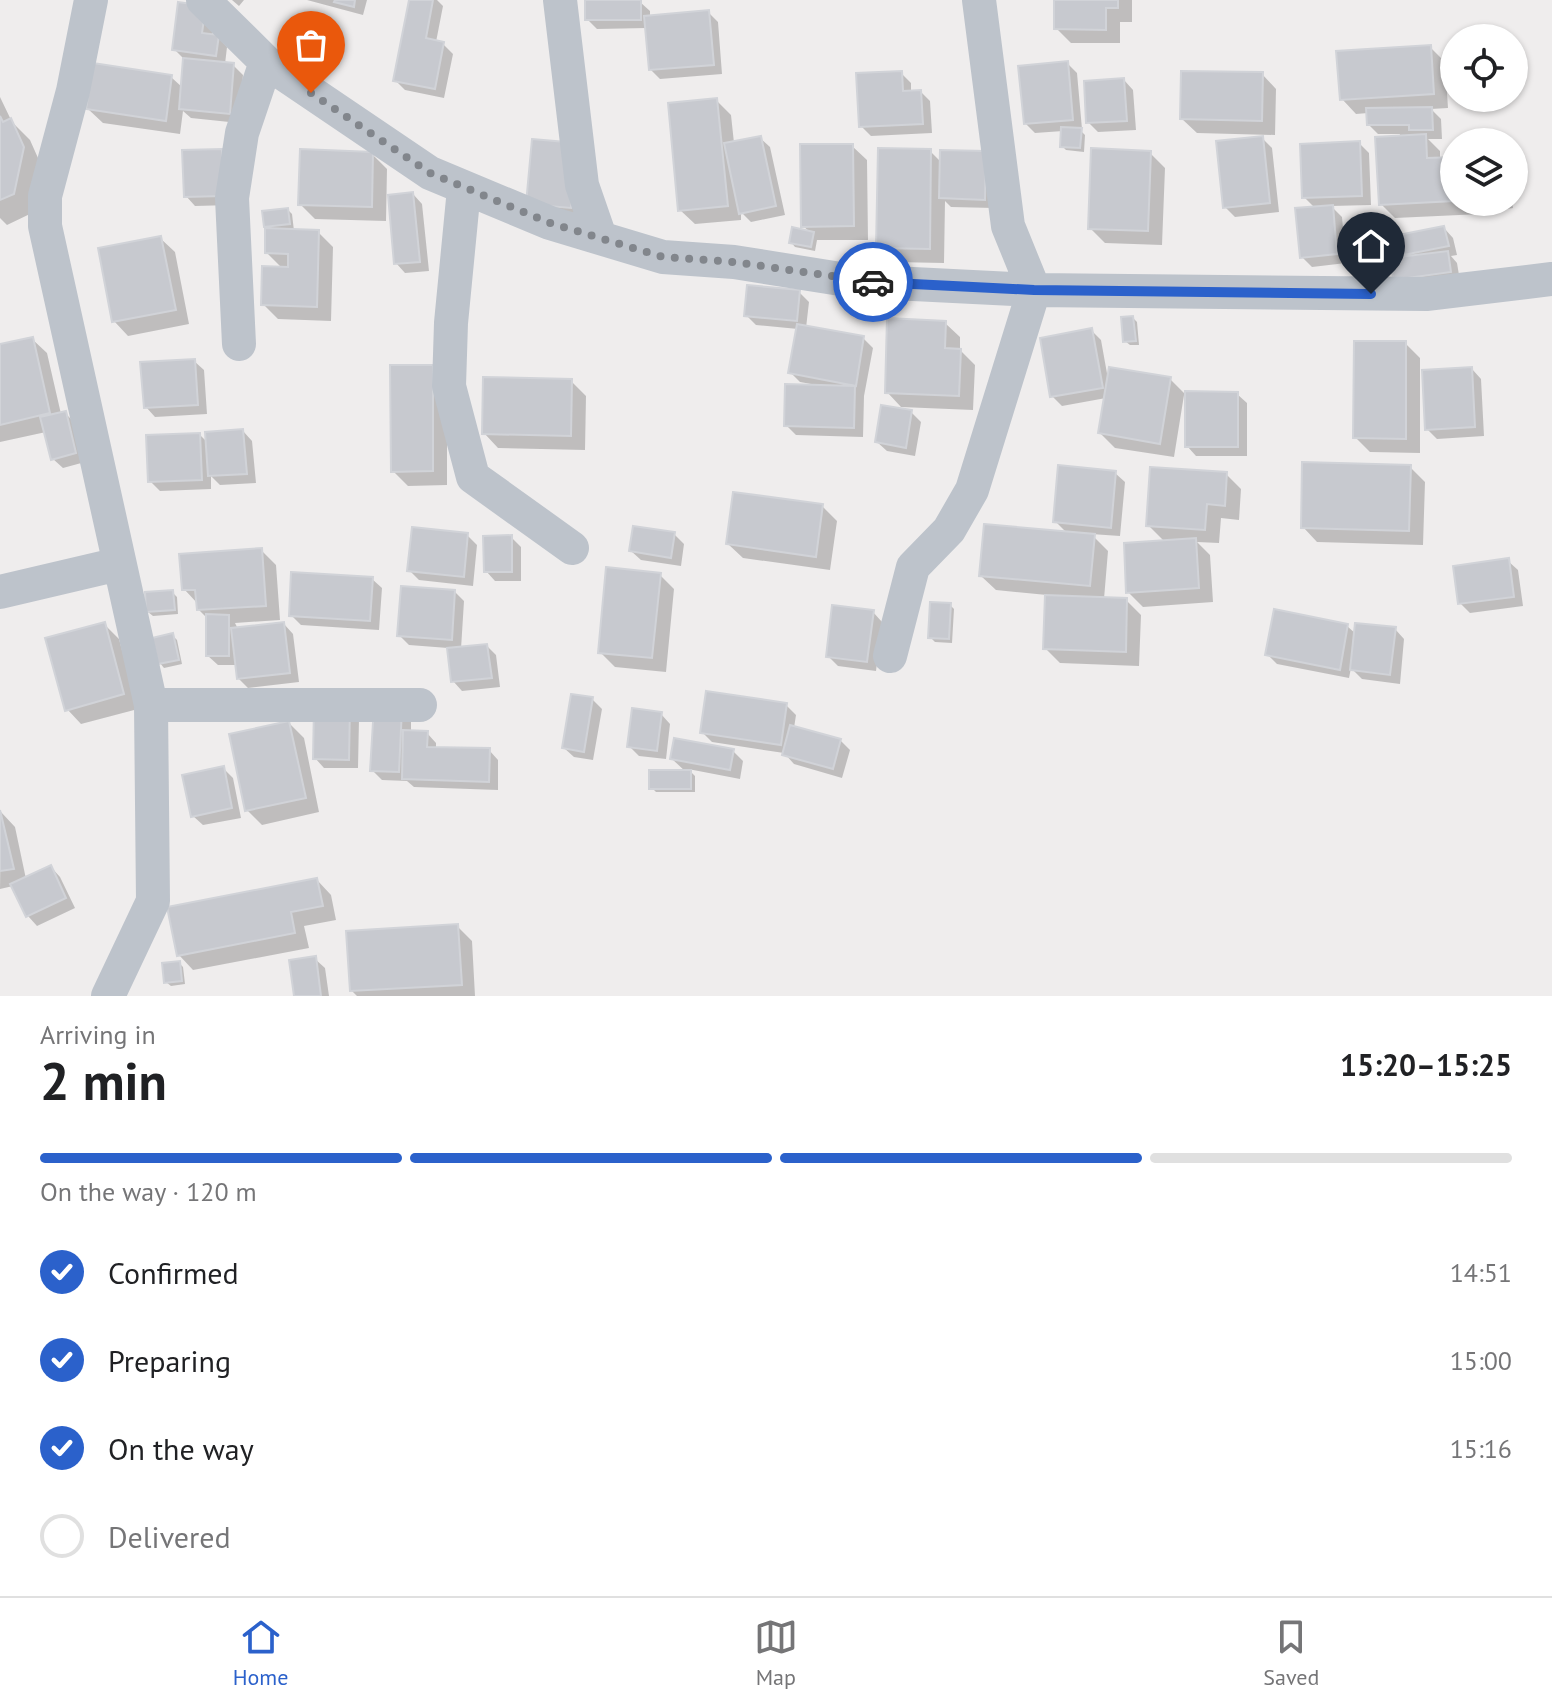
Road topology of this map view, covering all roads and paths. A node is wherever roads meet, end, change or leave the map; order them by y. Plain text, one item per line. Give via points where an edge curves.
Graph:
1 (91, 0) edge
2 (203, 0) edge
3 (560, 0) edge
4 (979, 0) edge
5 (266, 62) junction
6 (464, 189) junction
7 (600, 237) junction
8 (1552, 279) edge
9 (1034, 290) junction
10 (239, 344) dead end
11 (572, 548) dead end
12 (119, 564) junction
13 (0, 592) edge
14 (890, 656) dead end
15 (151, 705) junction
16 (420, 705) dead end
17 (108, 996) edge

1 - 12 street via 45,196 45,226
2 - 5 street
3 - 7 street via 582,185
4 - 9 street via 1008,226
5 - 6 street via 430,173
5 - 10 street via 242,133 232,198
6 - 7 street
6 - 11 street via 449,386 473,477
7 - 9 street via 663,257 853,281
8 - 9 street via 1426,294
9 - 14 street via 972,490 949,530 913,567
12 - 13 street
12 - 15 street
15 - 16 street
15 - 17 street via 153,901

